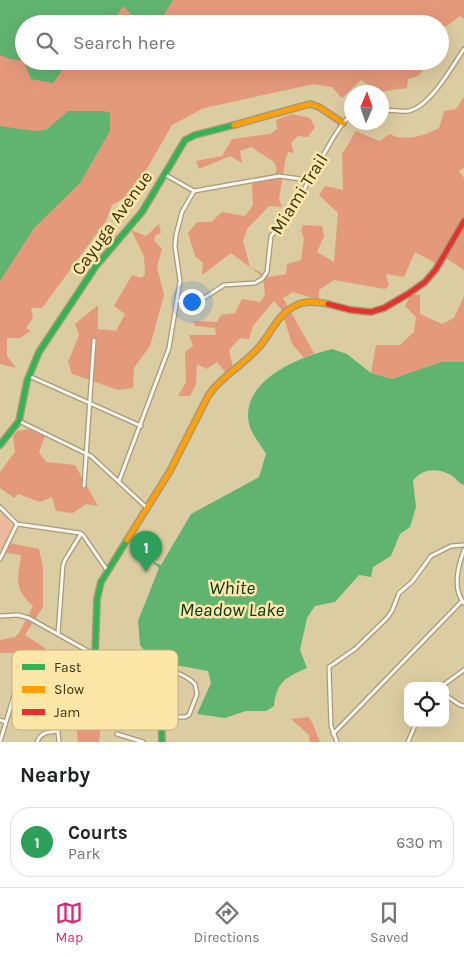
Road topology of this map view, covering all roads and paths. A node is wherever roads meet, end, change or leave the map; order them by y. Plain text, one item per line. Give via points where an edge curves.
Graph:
1 (464, 49) edge
2 (389, 110) edge
3 (343, 123) joint
4 (164, 174) junction
5 (308, 180) junction
6 (194, 192) junction
7 (464, 221) edge
8 (178, 301) junction
9 (94, 340) dead end
10 (29, 376) junction
11 (89, 403) junction
12 (19, 420) junction
13 (141, 426) junction
14 (0, 445) edge
15 (86, 453) junction
16 (119, 481) junction
17 (84, 486) dead end
18 (0, 507) edge
19 (147, 508) junction
20 (17, 524) junction
21 (81, 534) junction
22 (464, 545) edge
23 (464, 550) edge
24 (0, 560) edge
25 (107, 570) junction
26 (463, 602) edge
27 (0, 616) edge
28 (58, 634) junction
29 (86, 650) edge
30 (95, 650) edge
31 (464, 670) edge
32 (178, 673) edge
33 (448, 682) edge
34 (449, 698) edge
35 (12, 700) edge
36 (464, 706) edge
37 (178, 717) edge
38 (0, 720) edge
39 (5, 722) junction
40 (414, 727) edge
41 (58, 731) joint
42 (117, 734) dead end
43 (333, 734) junction
44 (409, 740) edge
45 (0, 742) edge
46 (38, 742) edge
47 (59, 742) edge
48 (143, 742) edge
49 (337, 742) edge
50 (412, 742) edge

1 - 2 street via 424,102 411,110
3 - 4 street, Cayuga Avenue via 310,104 195,135 184,140
3 - 5 street, Miami Trail
4 - 6 street
4 - 10 street, Cayuga Avenue via 142,212 96,266 39,352
5 - 6 street via 279,176
5 - 8 street, Miami Trail via 290,214 270,239 267,272 262,279 255,283 224,284 198,302
6 - 8 street via 185,205 176,230 180,274
7 - 19 street via 424,284 378,310 364,312 308,302 287,311 260,346 210,393
8 - 13 street via 170,348
9 - 11 street
10 - 11 street
10 - 12 street, Cayuga Avenue
11 - 13 street
11 - 15 street
12 - 14 street, Cayuga Avenue
12 - 15 street
13 - 16 street
15 - 16 street
15 - 17 street
16 - 19 street
18 - 20 street
19 - 25 street
20 - 21 street
20 - 24 street
21 - 25 street
21 - 28 street via 63,565
22 - 43 street via 446,547 431,556 415,578 399,592 388,618 329,668
23 - 26 street via 457,581
25 - 30 street via 98,589
26 - 43 street
27 - 28 street via 23,616
28 - 29 street
31 - 33 street
32 - 37 street via 195,684 197,694 189,715
34 - 36 street
35 - 39 street
38 - 39 street
39 - 45 street
40 - 44 street
41 - 46 street via 44,733
41 - 47 street
42 - 48 street
43 - 49 street
44 - 50 street

